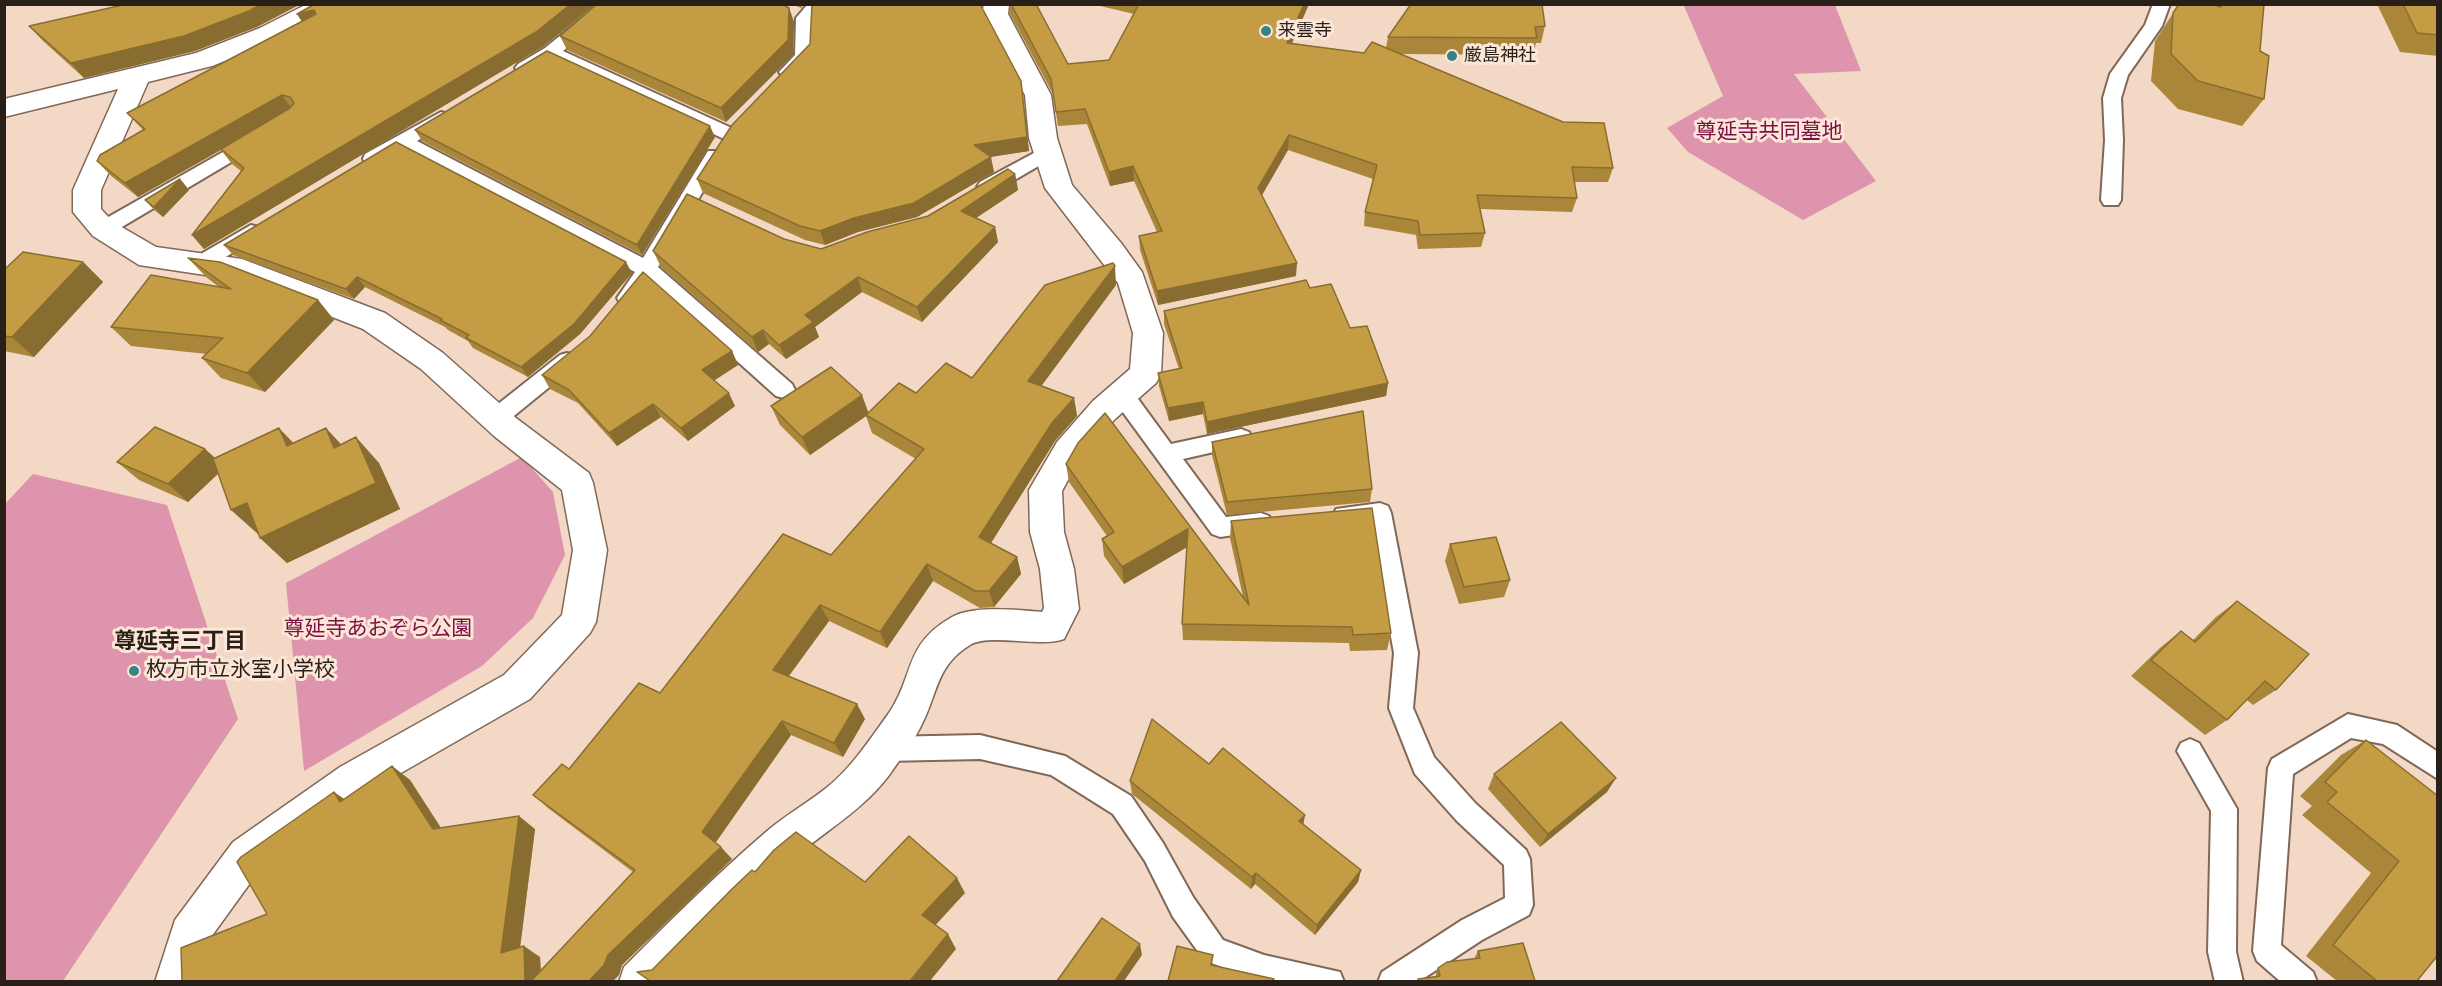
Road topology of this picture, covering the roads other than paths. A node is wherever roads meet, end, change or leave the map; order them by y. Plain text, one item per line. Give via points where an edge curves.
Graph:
1 (328, 4) edge
2 (610, 4) edge
3 (997, 4) edge
4 (2162, 4) edge
5 (804, 11) edge
6 (551, 51) junction
7 (511, 75) edge
8 (136, 76) junction
9 (779, 81) edge
10 (4, 108) edge
11 (452, 111) edge
12 (273, 129) edge
13 (402, 141) junction
14 (1047, 152) junction
15 (352, 171) edge
16 (975, 194) edge
17 (689, 197) junction
18 (2111, 200) dead end
19 (709, 206) edge
20 (272, 220) edge
21 (103, 229) junction
22 (201, 263) junction
23 (647, 269) junction
24 (618, 309) edge
25 (581, 349) edge
26 (784, 390) dead end
27 (1122, 394) junction
28 (496, 418) junction
29 (1256, 435) edge
30 (1166, 454) junction
31 (1323, 518) edge
32 (1289, 521) edge
33 (885, 749) junction
34 (2190, 751) dead end
35 (2438, 767) edge
36 (175, 981) edge
37 (639, 981) edge
38 (1330, 981) edge
39 (1392, 981) edge
40 (2229, 981) edge
41 (2303, 981) edge

1 - 8 street via 269,34 203,60
2 - 6 lane
3 - 14 street via 994,14 1038,95
4 - 18 lane via 2153,26 2119,74 2112,98
5 - 9 lane via 804,57
6 - 7 lane
6 - 17 lane via 736,127
8 - 10 street
8 - 21 street via 87,190 87,212
11 - 13 lane
12 - 21 lane
13 - 15 lane
13 - 23 lane
14 - 16 lane
14 - 27 street via 1059,188 1111,250 1155,316 1148,333 1145,374
17 - 19 lane
17 - 23 lane
20 - 22 lane
21 - 22 street via 149,256
22 - 28 street via 242,270 374,321 432,361
23 - 24 lane
23 - 26 lane
25 - 28 lane
27 - 30 lane
27 - 33 street via 1068,451 1045,490 1047,532 1062,609 1052,628 965,628 932,654 907,717
28 - 36 street via 577,483 590,550 578,622 517,687 353,780 247,855 189,934
29 - 30 lane
30 - 32 lane via 1220,527
31 - 39 lane via 1380,513 1406,653 1401,708 1424,765 1517,860 1519,905
33 - 37 street via 840,801 782,843
33 - 38 lane via 980,747 1056,764 1122,805 1154,852 1183,907 1214,950 1305,980
34 - 40 lane via 2224,809 2222,952
35 - 41 lane via 2388,733 2348,726 2281,768 2267,951

